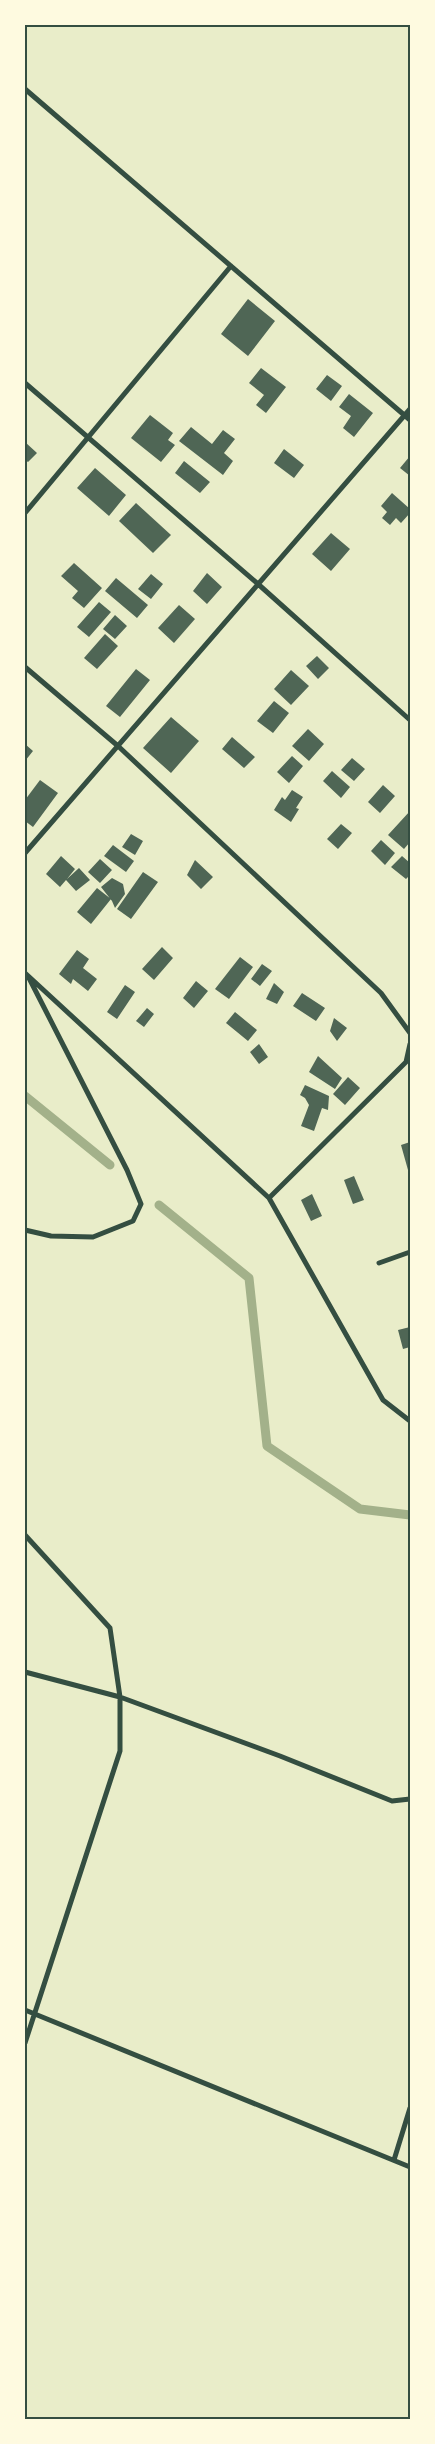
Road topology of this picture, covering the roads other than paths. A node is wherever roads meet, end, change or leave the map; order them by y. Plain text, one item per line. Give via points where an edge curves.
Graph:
1 (25, 89) edge
2 (231, 266) junction
3 (25, 383) edge
4 (410, 410) edge
5 (405, 416) junction
6 (410, 420) edge
7 (88, 436) junction
8 (25, 513) edge
9 (258, 584) junction
10 (25, 667) edge
11 (410, 720) edge
12 (118, 746) junction
13 (25, 853) edge
14 (26, 974) edge
15 (410, 1032) edge
16 (410, 1044) edge
17 (269, 1198) junction
18 (25, 1230) edge
19 (410, 1252) edge
20 (380, 1262) dead end
21 (410, 1421) edge
22 (25, 1535) edge
23 (25, 1672) edge
24 (120, 1697) junction
25 (410, 1799) edge
26 (25, 2010) edge
27 (33, 2014) junction
28 (25, 2043) edge
29 (410, 2108) edge
30 (394, 2160) junction
31 (410, 2167) edge

1 - 2 street
2 - 5 street
2 - 7 street
3 - 7 street
4 - 5 street
5 - 6 street
5 - 9 street
7 - 8 street
7 - 9 street
9 - 11 street
9 - 12 street
10 - 12 street
12 - 13 street
12 - 15 street via 381,993
14 - 17 street
14 - 18 street via 127,1170 141,1204 133,1221 94,1237 51,1236
16 - 17 street via 406,1062
17 - 21 street via 383,1400
19 - 20 street
22 - 24 street via 110,1628
23 - 24 street
24 - 25 street via 392,1801
24 - 27 street via 120,1751
26 - 27 street
27 - 28 street
27 - 30 street
29 - 30 street
30 - 31 street

